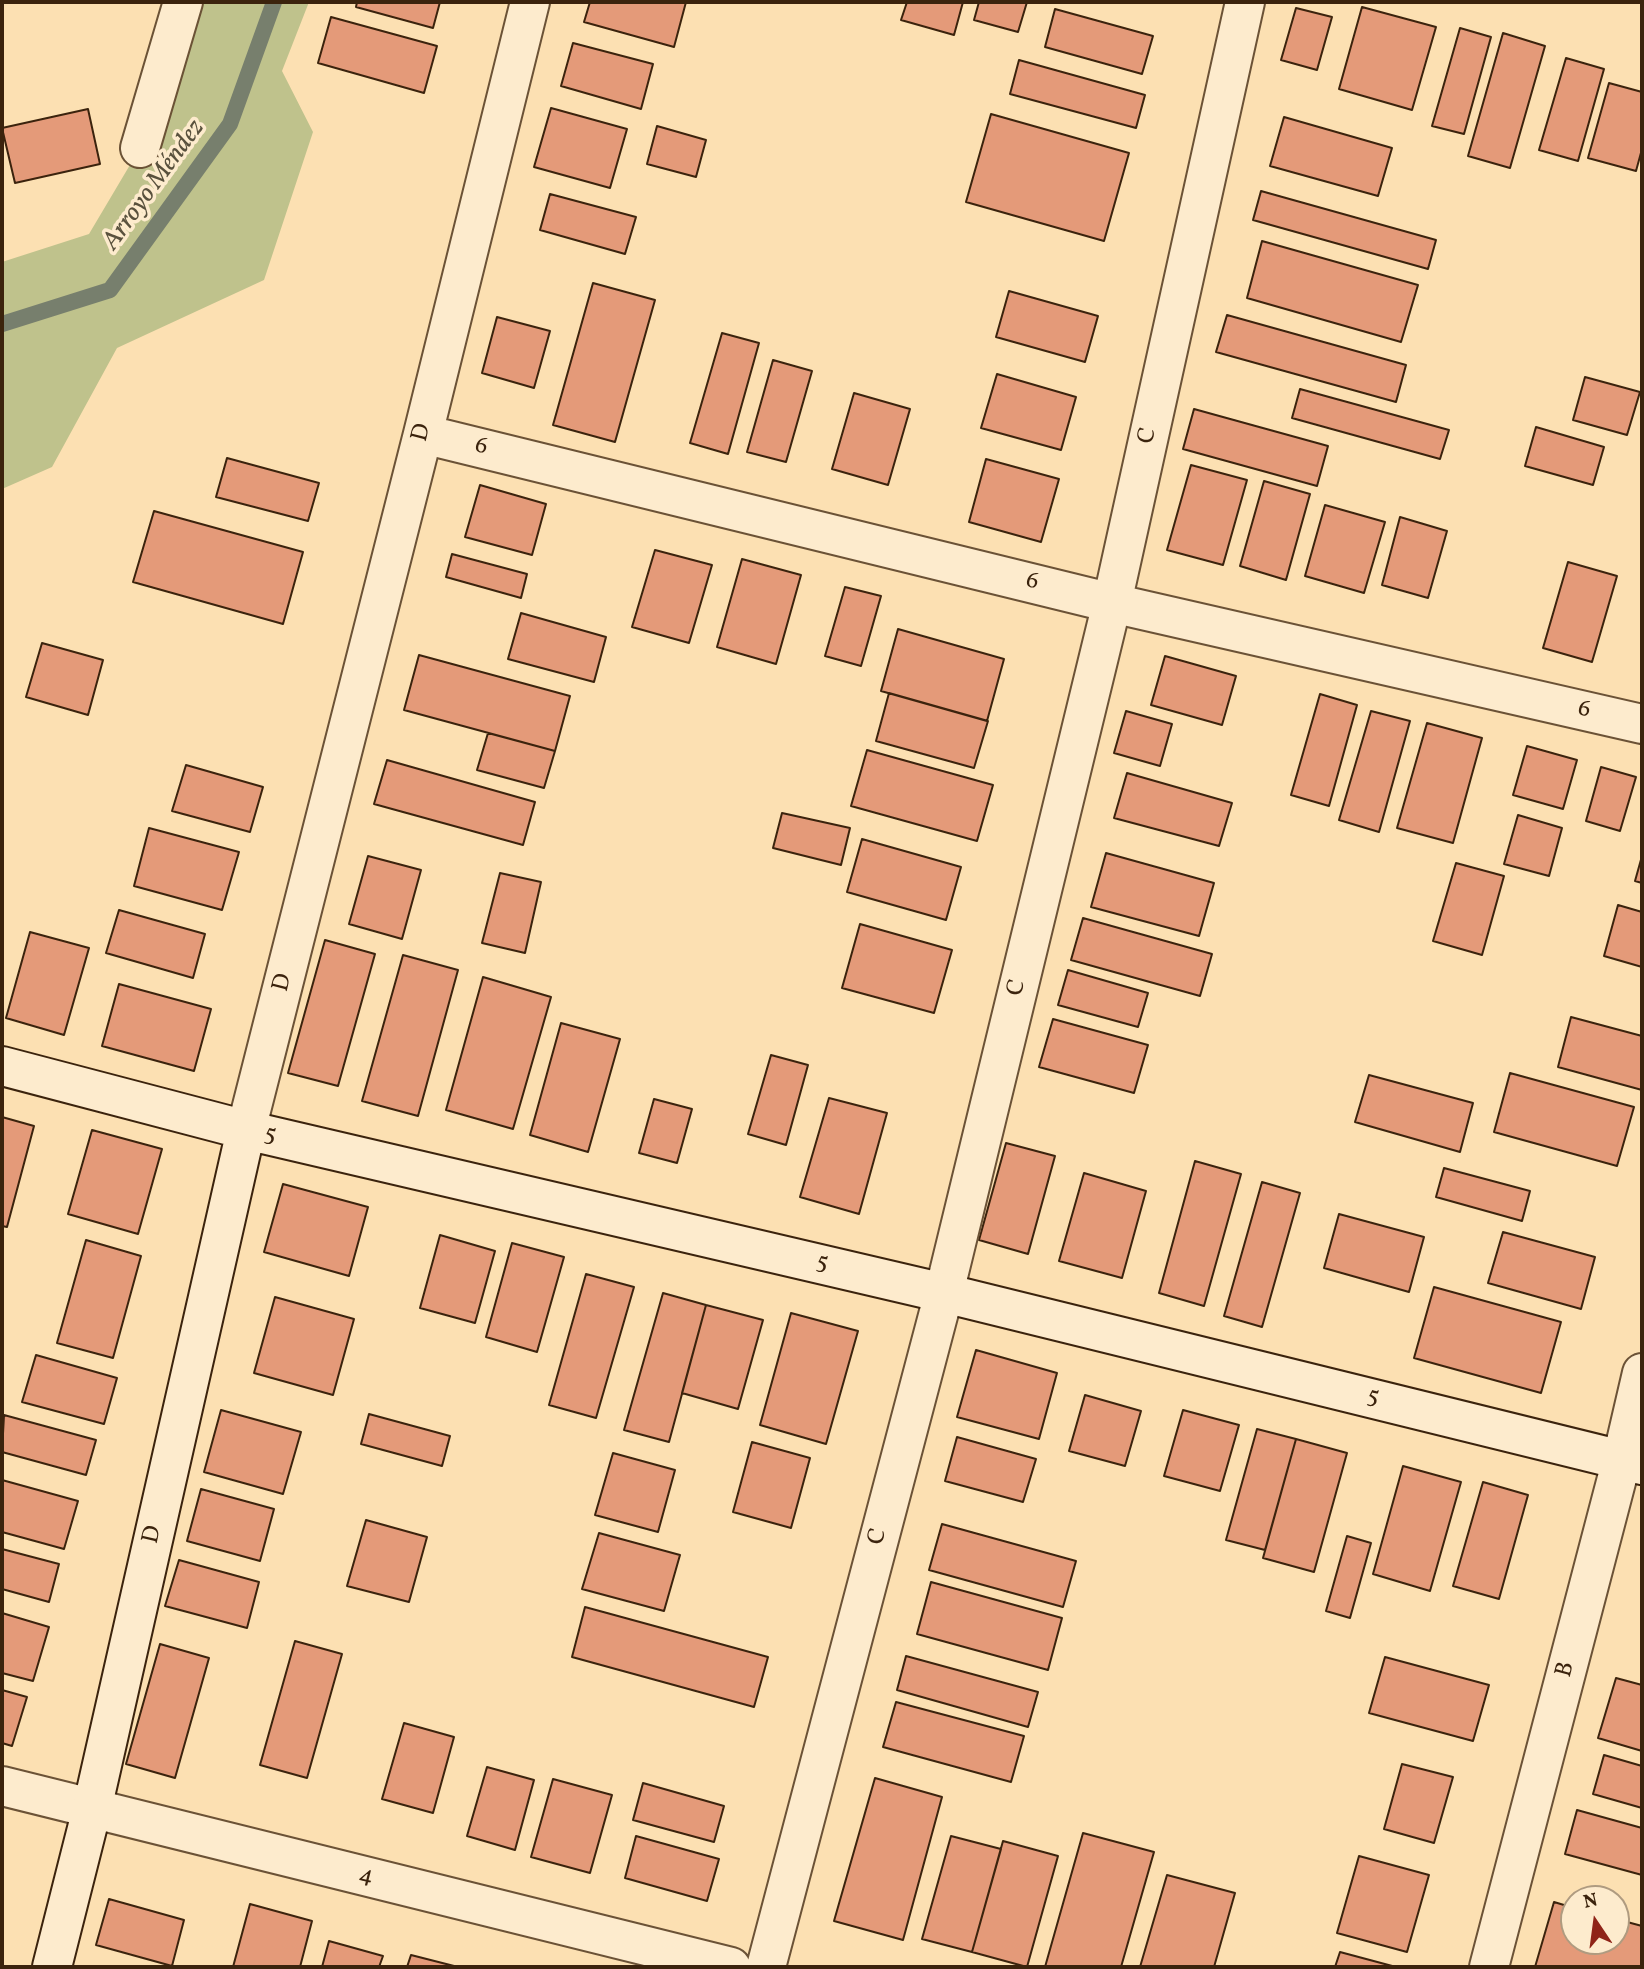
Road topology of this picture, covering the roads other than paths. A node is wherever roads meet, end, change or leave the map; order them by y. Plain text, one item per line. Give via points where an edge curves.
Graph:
1 (183, 2) edge
2 (530, 2) edge
3 (1245, 2) edge
4 (140, 148) dead end
5 (423, 434) junction
6 (1112, 603) junction
7 (1642, 724) edge
8 (2, 1066) edge
9 (246, 1130) junction
10 (944, 1293) junction
11 (1642, 1373) edge
12 (1632, 1462) edge
13 (2, 1786) edge
14 (92, 1809) junction
15 (52, 1967) edge
16 (731, 1967) edge
17 (766, 1967) edge
18 (1489, 1967) edge

1 - 4 street
2 - 5 street, D
3 - 6 street, C
5 - 6 street, 6
5 - 9 street, D
6 - 7 street, 6
6 - 10 street, C
8 - 9 street, 5
9 - 10 street, 5
9 - 14 street, D
10 - 12 street, 5
10 - 17 street, C
11 - 12 street, B
12 - 18 street, B
13 - 14 street, 4
14 - 15 street, D
14 - 16 street, 4

